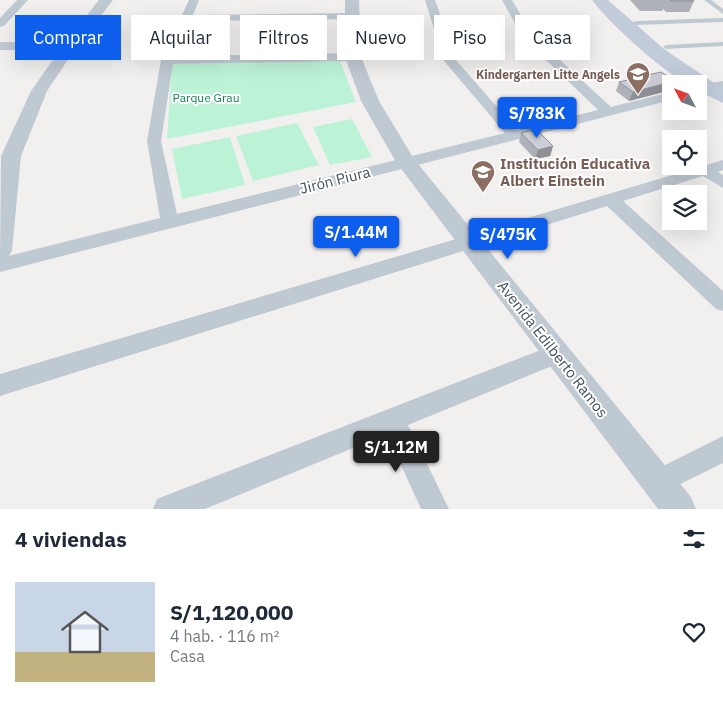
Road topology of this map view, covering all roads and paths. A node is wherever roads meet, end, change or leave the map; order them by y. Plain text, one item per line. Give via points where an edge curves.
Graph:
1 (23, 0) edge
2 (106, 0) edge
3 (194, 0) edge
4 (430, 0) edge
5 (507, 0) edge
6 (600, 0) edge
7 (613, 0) edge
8 (707, 0) edge
9 (352, 8) edge
10 (723, 12) edge
11 (94, 15) edge
12 (186, 15) edge
13 (230, 15) edge
14 (723, 20) edge
15 (636, 23) junction
16 (0, 24) edge
17 (723, 44) edge
18 (0, 46) edge
19 (15, 46) edge
20 (666, 47) junction
21 (337, 57) edge
22 (230, 59) edge
23 (60, 60) edge
24 (167, 60) edge
25 (354, 60) edge
26 (713, 86) edge
27 (723, 97) edge
28 (662, 98) edge
29 (607, 112) junction
30 (514, 135) junction
31 (406, 162) junction
32 (714, 168) edge
33 (723, 183) edge
34 (610, 199) junction
35 (170, 222) junction
36 (470, 242) junction
37 (0, 251) edge
38 (0, 265) edge
39 (723, 303) edge
40 (556, 354) junction
41 (0, 385) edge
42 (393, 420) junction
43 (723, 449) edge
44 (658, 482) junction
45 (208, 502) edge
46 (167, 509) edge
47 (435, 509) edge
48 (679, 509) edge

1 - 16 street
2 - 11 street
3 - 12 street
4 - 30 street via 450,61
5 - 29 street via 527,36
6 - 26 main road via 648,47
7 - 15 main road
8 - 10 lane
9 - 13 street
14 - 15 lane
15 - 20 main road
17 - 20 lane
18 - 19 street
20 - 26 main road
21 - 22 street
23 - 37 street via 39,91 11,156
24 - 35 street via 154,140
25 - 31 street, Avenida Edilberto Ramos via 370,101
26 - 27 main road
28 - 29 street, Jirón Piura
29 - 30 street, Jirón Piura
30 - 31 street, Jirón Piura
31 - 35 street, Jirón Piura
31 - 36 street, Avenida Edilberto Ramos
32 - 33 street
32 - 34 street
34 - 36 street
34 - 39 street
35 - 38 street, Jirón Piura
36 - 40 street, Avenida Edilberto Ramos
36 - 41 street
40 - 42 street
40 - 44 street, Avenida Edilberto Ramos
42 - 45 street
42 - 47 street
43 - 44 street
44 - 48 street, Avenida Edilberto Ramos
45 - 46 street

